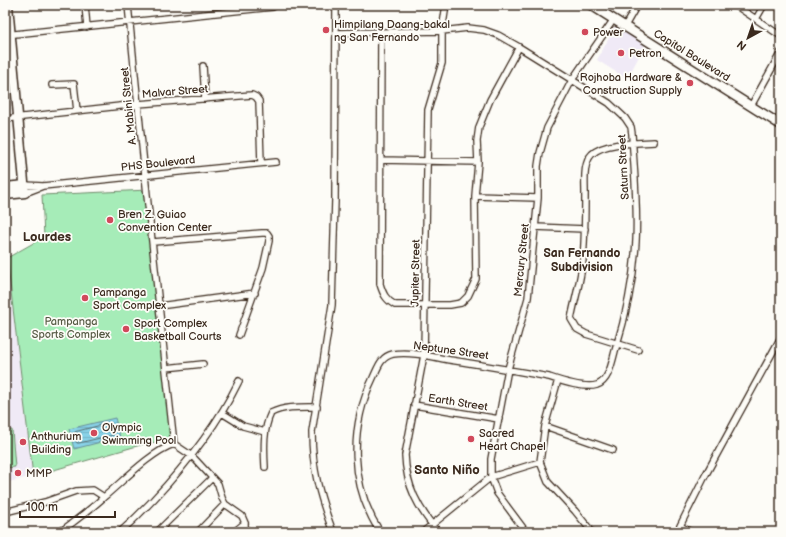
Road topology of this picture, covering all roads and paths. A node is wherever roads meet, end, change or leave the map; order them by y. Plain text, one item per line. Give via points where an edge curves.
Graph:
1 (8, 5) edge
2 (85, 5) edge
3 (128, 5) edge
4 (275, 5) edge
5 (336, 5) edge
6 (446, 5) edge
7 (591, 5) edge
8 (637, 5) edge
9 (735, 5) edge
10 (764, 5) edge
11 (614, 19) junction
12 (756, 19) junction
13 (130, 22) junction
14 (625, 26) junction
15 (87, 27) junction
16 (442, 31) junction
17 (336, 32) junction
18 (381, 32) junction
19 (8, 35) edge
20 (781, 36) edge
21 (519, 47) junction
22 (781, 52) edge
23 (203, 66) dead end
24 (572, 80) junction
25 (52, 85) dead end
26 (205, 99) junction
27 (138, 104) junction
28 (751, 106) junction
29 (77, 111) junction
30 (18, 118) junction
31 (5, 119) edge
32 (781, 125) edge
33 (654, 142) dead end
34 (633, 144) junction
35 (381, 160) junction
36 (427, 161) junction
37 (276, 162) dead end
38 (478, 162) junction
39 (261, 163) junction
40 (145, 175) junction
41 (5, 187) edge
42 (25, 189) junction
43 (5, 195) edge
44 (475, 196) junction
45 (538, 198) junction
46 (535, 226) junction
47 (584, 229) junction
48 (153, 242) junction
49 (255, 293) junction
50 (424, 304) junction
51 (160, 306) junction
52 (239, 335) dead end
53 (781, 337) edge
54 (617, 345) junction
55 (638, 350) dead end
56 (424, 355) junction
57 (203, 364) dead end
58 (166, 368) junction
59 (508, 369) junction
60 (558, 380) junction
61 (239, 381) dead end
62 (414, 405) junction
63 (317, 407) junction
64 (222, 412) junction
65 (498, 418) junction
66 (545, 426) junction
67 (265, 432) junction
68 (174, 444) junction
69 (614, 450) dead end
70 (192, 456) junction
71 (540, 462) junction
72 (265, 467) dead end
73 (491, 477) junction
74 (212, 478) junction
75 (104, 497) junction
76 (225, 504) junction
77 (5, 512) edge
78 (245, 523) junction
79 (433, 525) junction
80 (680, 526) junction
81 (60, 532) edge
82 (120, 532) edge
83 (158, 532) edge
84 (198, 532) edge
85 (234, 532) edge
86 (245, 532) edge
87 (333, 532) edge
88 (380, 532) edge
89 (423, 532) edge
90 (438, 532) edge
91 (526, 532) edge
92 (592, 532) edge
93 (677, 532) edge
94 (691, 532) edge

1 - 19 main road
2 - 15 street
3 - 13 street, A. Mabini Street
4 - 13 street
5 - 17 street
6 - 16 street, Jupiter Street
7 - 11 main road, Capitol Boulevard
8 - 14 street
9 - 12 street
10 - 12 street
11 - 14 main road, Capitol Boulevard
11 - 24 street, Mercury Street
12 - 20 street
13 - 15 street
13 - 27 street, A. Mabini Street
14 - 28 main road, Capitol Boulevard
15 - 19 street
16 - 18 street, Saturn Street
16 - 21 street, Saturn Street via 468,28 484,30
16 - 36 street, Jupiter Street via 442,63 428,110
17 - 18 street, Saturn Street
17 - 63 street via 332,305
18 - 35 street
19 - 30 main road
21 - 24 street, Saturn Street
21 - 38 street via 482,116 477,140
22 - 28 street
23 - 26 street
24 - 34 street, Saturn Street via 609,103 625,118 631,127
24 - 45 street, Mercury Street via 543,138 538,166
25 - 29 street via 74,84
26 - 27 street, Malvar Street
26 - 39 street, Malvar Street via 252,95 256,97 259,101
27 - 29 street, Malvar Street
27 - 40 street, A. Mabini Street
28 - 32 main road, Capitol Boulevard
29 - 30 street, Malvar Street
30 - 31 street, Malvar Street
30 - 42 main road
33 - 34 street
34 - 47 street via 601,149 589,159 585,180
34 - 54 street, Saturn Street via 636,240 632,281
35 - 36 street
35 - 50 street via 380,284 388,301 395,305
36 - 38 street
36 - 50 street, Jupiter Street
37 - 39 street, PHS Boulevard
38 - 44 street
39 - 40 street, PHS Boulevard
40 - 42 street, PHS Boulevard via 43,186 35,190
40 - 48 street, A. Mabini Street
41 - 42 main road, PHS Boulevard
42 - 43 main road, PHS Boulevard
44 - 45 street
44 - 50 street via 474,286 461,303
45 - 46 street, Mercury Street
46 - 47 street
46 - 59 street, Mercury Street via 528,298
47 - 54 street via 582,260 571,319 577,329
48 - 49 street via 267,234 270,241
48 - 51 street, A. Mabini Street
49 - 51 street
49 - 52 street
50 - 56 street, Jupiter Street
51 - 58 street, A. Mabini Street
53 - 80 street
54 - 55 street
54 - 60 street, Saturn Street via 606,378 596,385 585,386
56 - 59 street, Neptune Street
56 - 62 street, Jupiter Street
56 - 88 street, Neptune Street via 392,354 382,360 367,391 362,409 356,450 357,470 365,506
57 - 58 street
58 - 68 street, A. Mabini Street
59 - 60 street, Saturn Street
59 - 65 street, Mercury Street
60 - 66 street
61 - 64 street
62 - 65 street, Earth Street
62 - 79 street, Jupiter Street via 405,469 411,491
63 - 67 street via 288,408 271,413
63 - 87 street via 312,432 313,462 317,486
64 - 67 street via 243,426
64 - 70 street
65 - 73 street, Mercury Street via 491,459
66 - 69 street
66 - 71 street
67 - 72 street
68 - 70 street
68 - 75 street via 142,465
70 - 74 street
70 - 82 street
71 - 73 street
71 - 92 street via 548,482
73 - 79 street
73 - 91 street, Mercury Street via 496,493
74 - 76 street via 218,484
74 - 83 street
75 - 77 street via 93,490 76,491
75 - 81 street
76 - 78 street via 242,516
76 - 84 street
78 - 85 street
78 - 86 street
79 - 89 street
79 - 90 street, Jupiter Street
80 - 93 street
80 - 94 street

